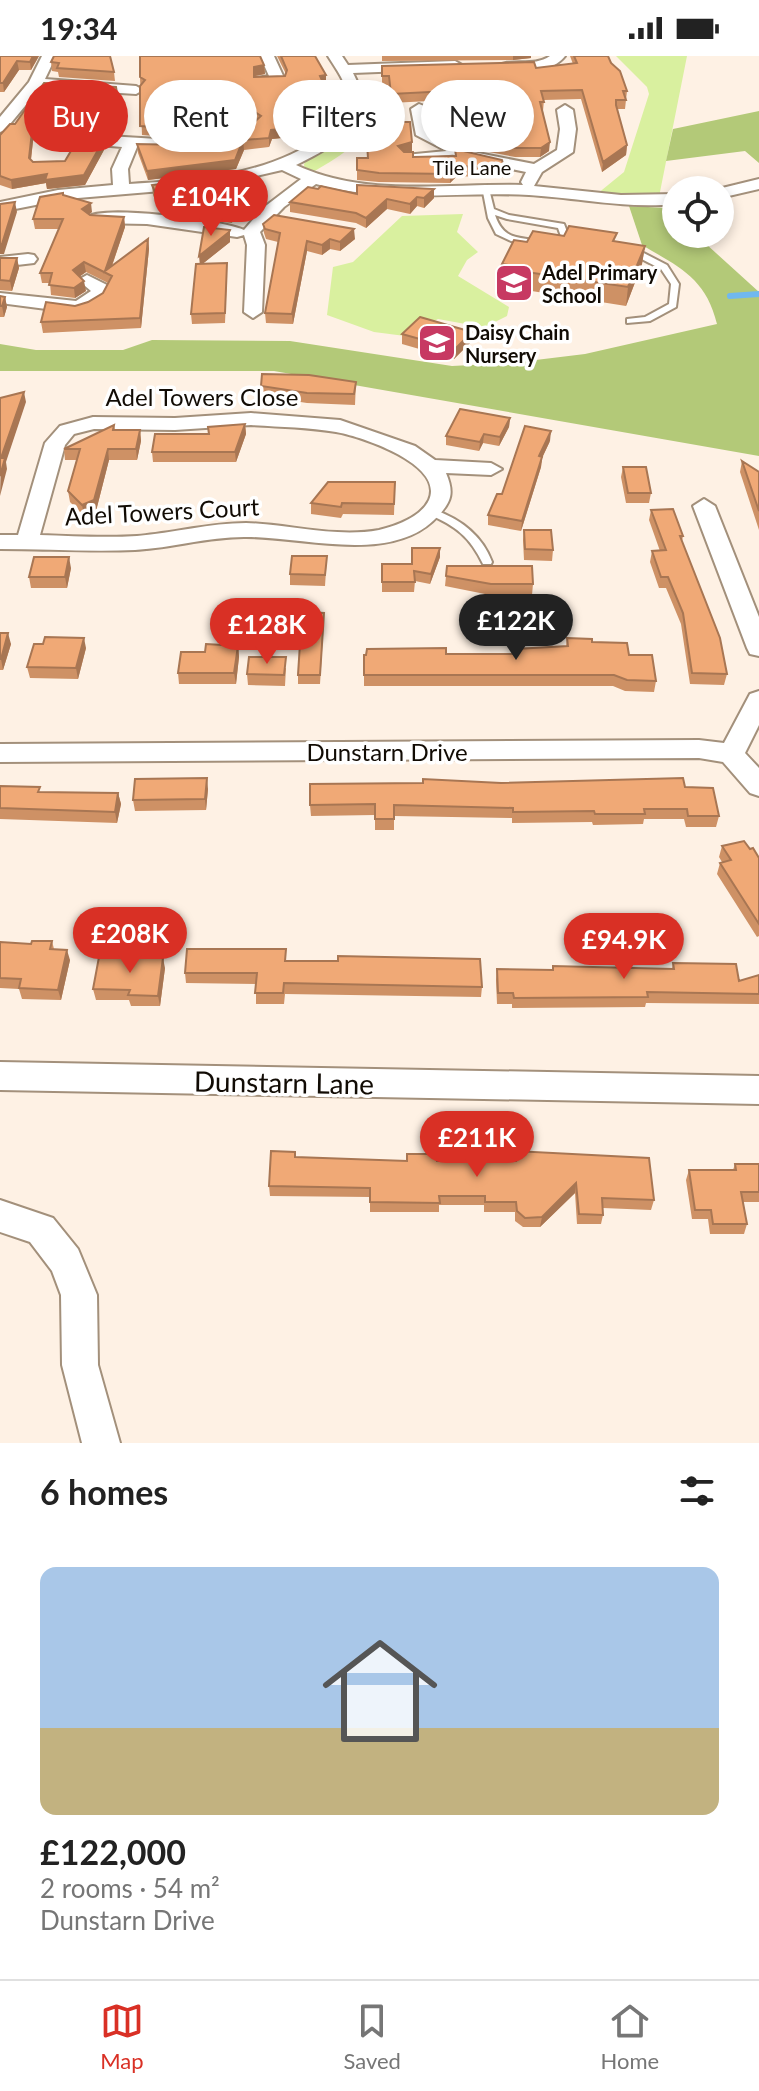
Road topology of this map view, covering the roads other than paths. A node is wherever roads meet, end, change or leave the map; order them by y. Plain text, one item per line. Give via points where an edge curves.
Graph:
1 (49, 56) edge
2 (267, 56) edge
3 (558, 56) edge
4 (416, 61) edge
5 (339, 62) edge
6 (464, 65) edge
7 (487, 66) edge
8 (37, 80) edge
9 (262, 81) edge
10 (128, 89) edge
11 (136, 90) edge
12 (24, 98) edge
13 (419, 109) dead end
14 (565, 110) dead end
15 (0, 127) edge
16 (421, 132) edge
17 (128, 143) edge
18 (131, 143) junction
19 (144, 144) edge
20 (457, 152) joint
21 (405, 157) edge
22 (281, 164) junction
23 (536, 169) junction
24 (311, 180) junction
25 (759, 184) edge
26 (121, 189) junction
27 (485, 189) junction
28 (527, 190) junction
29 (734, 190) edge
30 (662, 201) edge
31 (0, 207) edge
32 (491, 211) junction
33 (94, 218) edge
34 (251, 232) junction
35 (565, 237) junction
36 (580, 240) edge
37 (622, 248) edge
38 (28, 259) dead end
39 (0, 262) edge
40 (87, 280) edge
41 (0, 298) edge
42 (253, 312) dead end
43 (630, 321) dead end
44 (429, 466) junction
45 (491, 469) dead end
46 (704, 506) dead end
47 (426, 518) junction
48 (0, 542) edge
49 (27, 542) junction
50 (487, 562) edge
51 (759, 648) edge
52 (759, 700) edge
53 (0, 753) edge
54 (731, 754) junction
55 (759, 786) edge
56 (0, 1076) edge
57 (759, 1090) edge
58 (0, 1216) edge
59 (100, 1439) edge

1 - 8 street
2 - 9 street via 278,80
3 - 7 street via 545,65
4 - 5 street
4 - 6 street
5 - 22 street via 355,98 346,123 324,144
10 - 11 street
12 - 15 street
13 - 16 street
14 - 23 street via 565,152
17 - 18 street
18 - 19 street
18 - 26 street via 120,169
20 - 21 lane
20 - 23 street
22 - 24 street, Tile Lane
22 - 26 street via 207,182
23 - 28 street
24 - 27 street, Tile Lane via 380,189
24 - 34 street via 285,197 274,217 254,225
25 - 29 street
26 - 31 street
27 - 28 street, Tile Lane
27 - 32 lane
28 - 30 street, Tile Lane
32 - 35 lane via 561,226
32 - 35 lane via 503,238 552,246
33 - 34 street
34 - 42 street via 256,245
35 - 36 lane
37 - 43 lane via 664,267 675,284 673,305 647,319
38 - 39 street
40 - 41 street via 102,287 100,293 77,307
44 - 45 street
44 - 47 street via 441,487 440,501
44 - 49 street, Adel Towers Close via 380,438 296,420 79,425 55,443
46 - 51 street
47 - 49 street, Adel Towers Court via 401,532 355,539 244,530 136,543
47 - 50 lane via 461,527 483,549
48 - 49 street, Adel Towers Court
52 - 54 street
53 - 54 street, Dunstarn Drive via 699,749
54 - 55 street
56 - 57 street, Dunstarn Lane
58 - 59 street via 41,1229 66,1261 79,1295 80,1365

